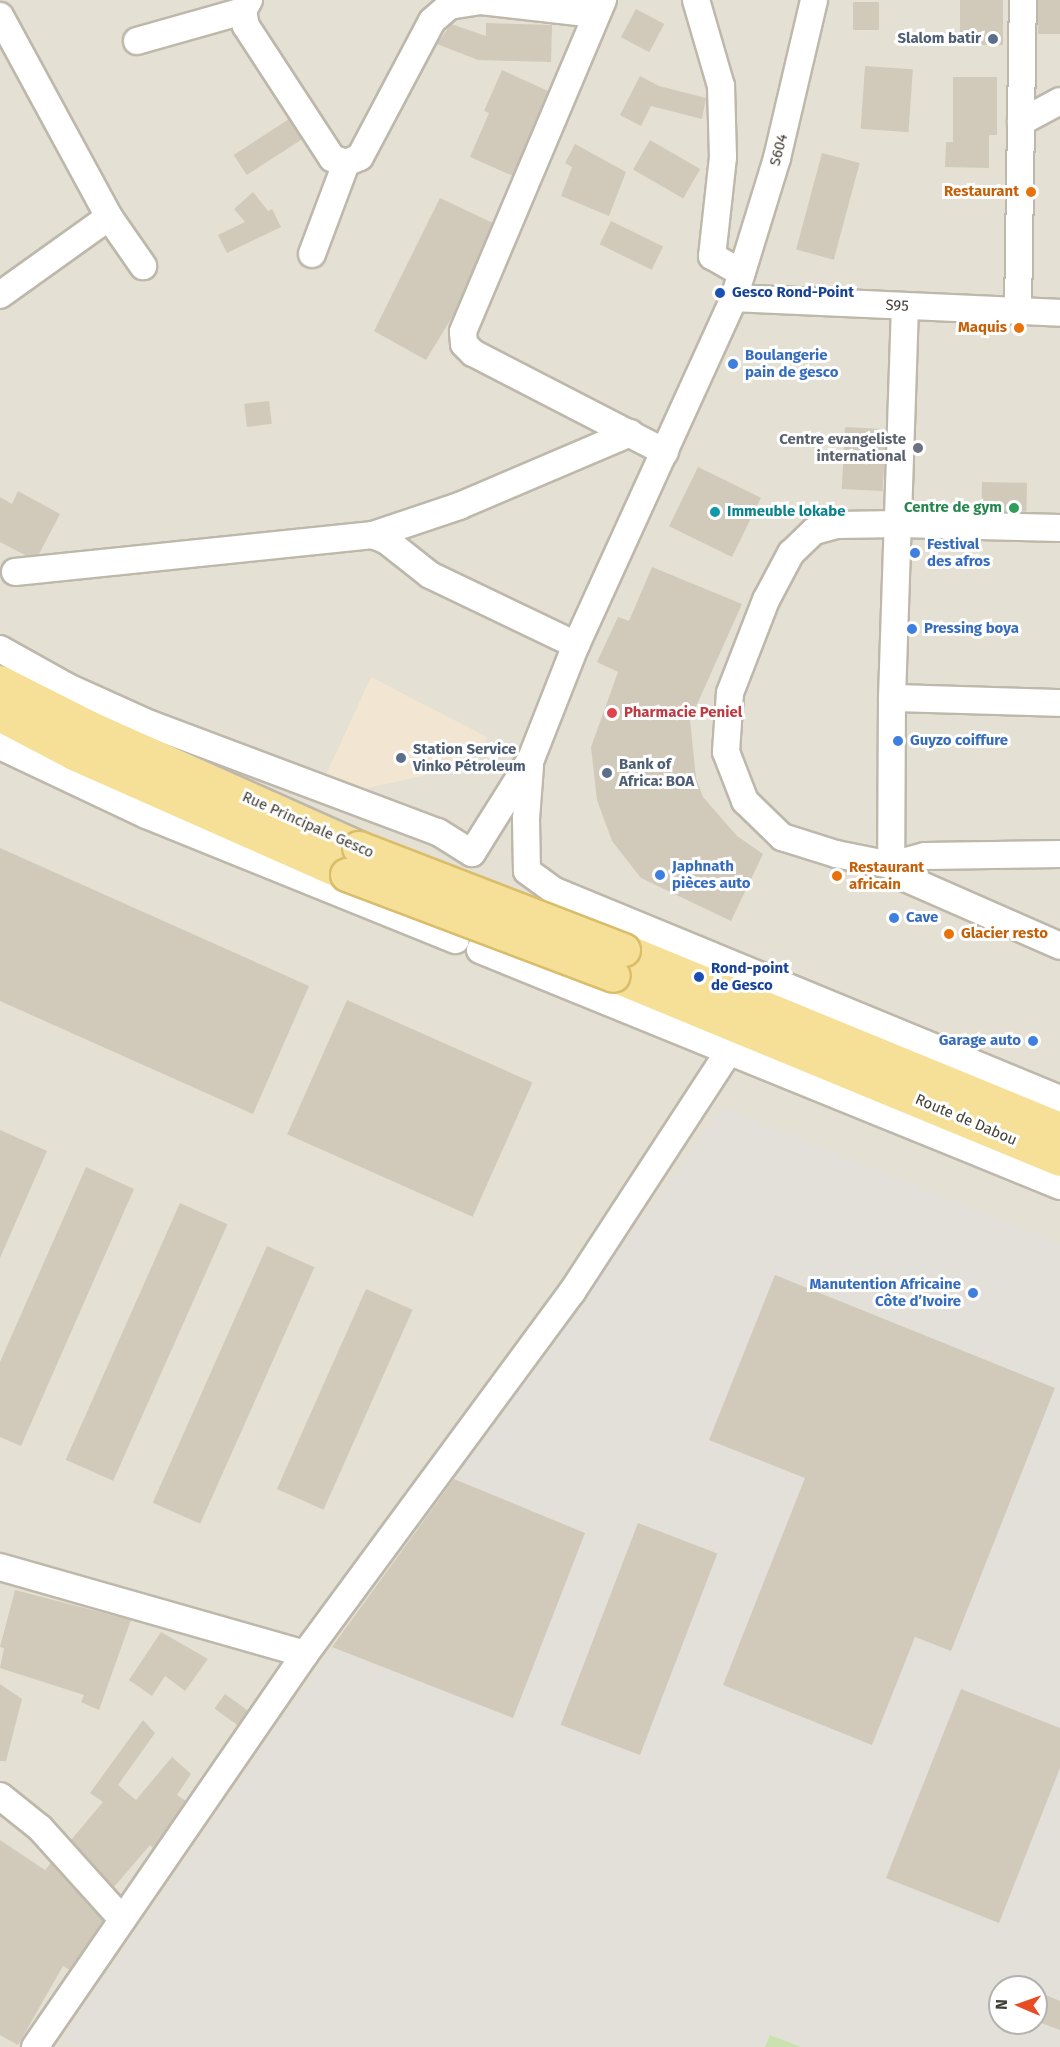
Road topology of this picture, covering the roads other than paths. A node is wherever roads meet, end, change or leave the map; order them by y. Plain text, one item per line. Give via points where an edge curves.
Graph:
1 (696, 0) edge
2 (814, 0) edge
3 (1023, 0) edge
4 (246, 6) edge
5 (599, 7) edge
6 (0, 16) edge
7 (137, 41) dead end
8 (1060, 101) edge
9 (1021, 122) junction
10 (346, 163) junction
11 (109, 217) junction
12 (312, 254) dead end
13 (143, 266) dead end
14 (742, 273) junction
15 (0, 295) edge
16 (734, 298) junction
17 (905, 306) junction
18 (1018, 311) junction
19 (1060, 313) edge
20 (630, 433) junction
21 (665, 452) junction
22 (900, 524) junction
23 (1060, 528) edge
24 (373, 535) junction
25 (15, 572) dead end
26 (576, 645) junction
27 (0, 649) edge
28 (0, 682) edge
29 (892, 698) junction
30 (1060, 703) edge
31 (0, 715) edge
32 (0, 746) edge
33 (531, 759) junction
34 (472, 853) junction
35 (1060, 854) edge
36 (353, 862) junction
37 (891, 865) junction
38 (527, 871) junction
39 (456, 940) junction
40 (1060, 946) edge
41 (480, 950) junction
42 (729, 1051) junction
43 (877, 1067) junction
44 (1060, 1100) edge
45 (1060, 1129) edge
46 (1060, 1160) edge
47 (1060, 1186) edge
48 (0, 1567) edge
49 (305, 1654) junction
50 (0, 1796) edge
51 (121, 1918) junction
52 (35, 2047) edge

1 - 14 street via 721,86 723,158 712,256
2 - 14 street, S604 via 777,158
3 - 9 street
4 - 7 street
4 - 10 street via 246,26 332,158
5 - 10 street via 481,2 449,6 432,21 360,157
5 - 20 street via 463,332 464,344 473,353
6 - 11 street
8 - 9 street
9 - 18 street
10 - 12 street
11 - 13 street
11 - 15 street
14 - 16 street, S604
16 - 17 street, S95
16 - 21 street, S604
17 - 18 street, S95
17 - 22 street
18 - 19 street, S95
20 - 21 street
20 - 24 street via 459,506
21 - 26 street, S604
22 - 23 street
22 - 29 street
22 - 37 street via 837,525 814,531 791,553 766,600 730,693 726,752 745,801 782,837 836,854
24 - 25 street
24 - 26 street via 387,541 429,574
26 - 33 street, S604
27 - 34 street via 68,687 150,724 431,829
28 - 36 main road, Rue Principale Gesco
29 - 30 street
29 - 37 street
31 - 36 main road, Rue Principale Gesco via 74,754
32 - 39 street via 146,815
33 - 34 street
33 - 38 street
34 - 38 street via 503,853
34 - 39 street via 452,865 439,884 439,915
35 - 37 street via 925,856
36 - 43 main road, Rue Principale Gesco, bridge
37 - 40 street via 903,877
38 - 41 street via 537,903 529,926 512,944
38 - 44 street via 555,891
39 - 41 street
41 - 42 street
42 - 47 street
42 - 49 street via 572,1292
43 - 45 main road, Route de Dabou
43 - 46 main road, Route de Dabou
48 - 49 street
49 - 51 street via 190,1825
50 - 51 street via 40,1828
51 - 52 street

